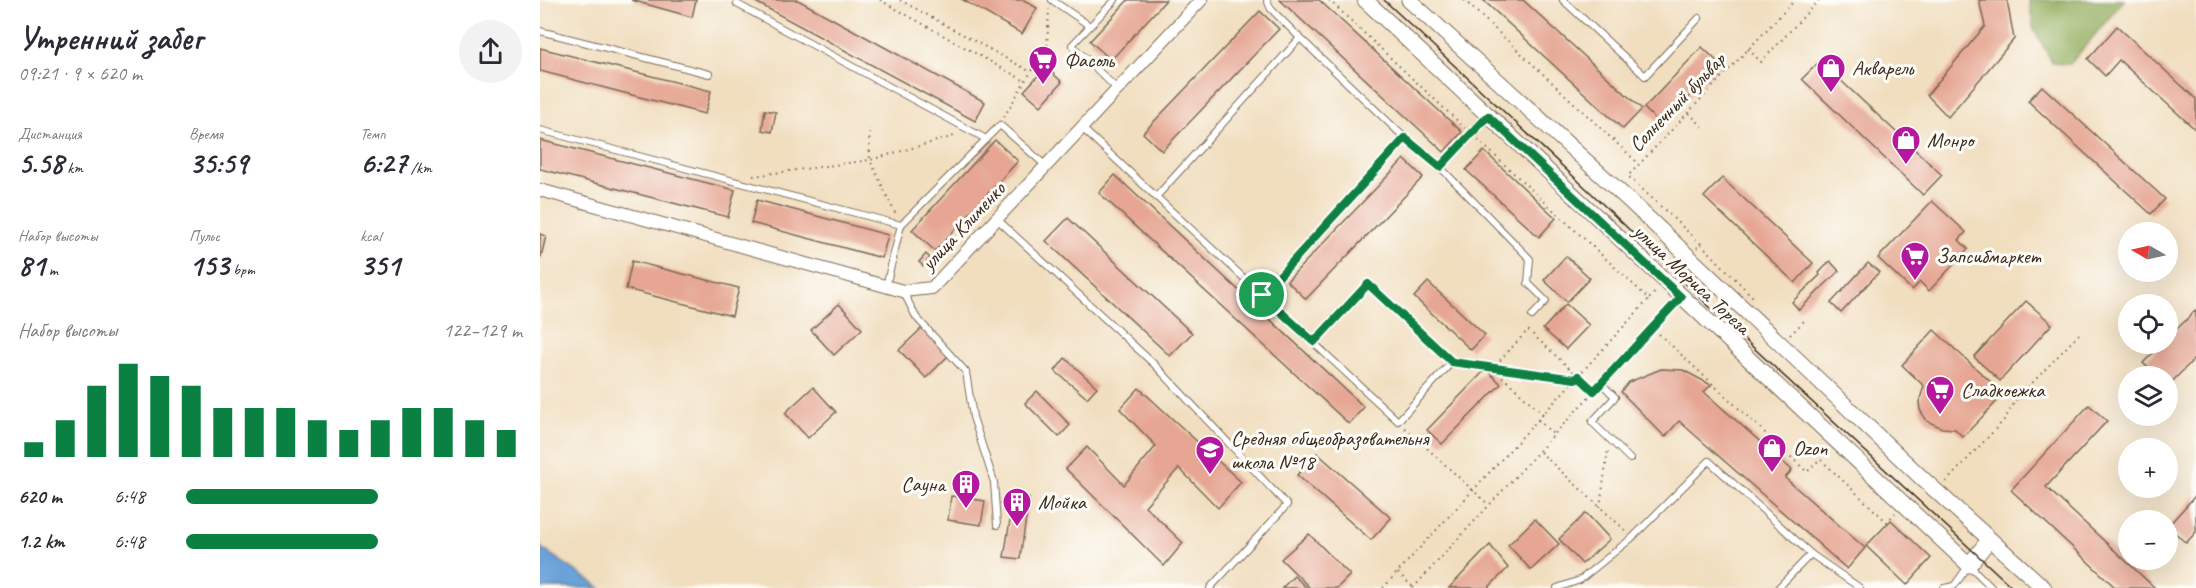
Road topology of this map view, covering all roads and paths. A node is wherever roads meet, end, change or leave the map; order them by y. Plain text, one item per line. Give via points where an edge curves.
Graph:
1 (880, 0) edge
2 (900, 0) edge
3 (1050, 0) edge
4 (1115, 0) edge
5 (1201, 0) edge
6 (1267, 0) edge
7 (1365, 0) edge
8 (1409, 0) edge
9 (1464, 0) edge
10 (1563, 0) edge
11 (1796, 0) edge
12 (1819, 0) edge
13 (737, 4) dead end
14 (1699, 18) dead end
15 (1090, 26) junction
16 (540, 31) edge
17 (1300, 38) junction
18 (1748, 50) junction
19 (1031, 72) junction
20 (709, 74) dead end
21 (1025, 81) junction
22 (1118, 90) junction
23 (1688, 112) junction
24 (1488, 116) junction
25 (1000, 125) junction
26 (869, 128) dead end
27 (1082, 128) junction
28 (1704, 128) dead end
29 (540, 130) edge
30 (972, 131) junction
31 (1405, 138) junction
32 (986, 139) junction
33 (870, 160) junction
34 (1639, 164) junction
35 (1046, 166) junction
36 (1440, 167) junction
37 (752, 176) dead end
38 (1628, 176) dead end
39 (540, 190) edge
40 (1156, 197) junction
41 (996, 218) junction
42 (901, 225) junction
43 (886, 287) junction
44 (903, 291) junction
45 (1262, 295) junction
46 (1681, 297) junction
47 (1649, 299) dead end
48 (1532, 316) dead end
49 (1806, 319) dead end
50 (1790, 335) dead end
51 (1314, 342) junction
52 (1452, 362) junction
53 (1493, 368) junction
54 (1578, 376) junction
55 (1575, 379) junction
56 (1601, 383) junction
57 (1594, 391) junction
58 (1543, 414) junction
59 (1538, 420) junction
60 (1398, 421) junction
61 (1554, 435) junction
62 (1610, 440) junction
63 (1539, 451) junction
64 (1630, 459) dead end
65 (1473, 490) junction
66 (1489, 505) junction
67 (1600, 507) junction
68 (997, 525) dead end
69 (1633, 537) junction
70 (1989, 540) junction
71 (1810, 554) junction
72 (1969, 566) junction
73 (1397, 573) junction
74 (1210, 588) edge
75 (1383, 588) edge
76 (1413, 588) edge
77 (1557, 588) edge
78 (1778, 588) edge
79 (1860, 588) edge
80 (1944, 588) edge
81 (1992, 588) edge
82 (2044, 588) edge

1 - 21 path
2 - 19 path
3 - 15 lane
3 - 19 path via 1047,50
4 - 15 lane
5 - 22 street, улица Клименко
6 - 17 lane
7 - 24 street, улица Мориса Тореза
8 - 70 street, улица Мориса Тореза via 1632,203
9 - 34 path
10 - 14 lane via 1645,76
11 - 18 path, Солнечный бульвар
12 - 18 path, Солнечный бульвар via 1761,62
13 - 30 lane
15 - 22 lane via 1072,45
16 - 20 lane
17 - 31 lane
17 - 40 lane
18 - 23 path, Солнечный бульвар
19 - 21 path
21 - 25 path
22 - 27 street, улица Клименко
23 - 28 path
23 - 34 path, Солнечный бульвар
24 - 36 lane
24 - 46 street, улица Мориса Тореза
25 - 32 lane
25 - 35 lane
26 - 33 path
27 - 35 street, улица Клименко
27 - 40 lane
29 - 42 lane
30 - 32 lane
30 - 33 path
31 - 36 lane
31 - 45 lane
32 - 42 lane
33 - 37 path
33 - 42 path
34 - 38 path, Солнечный бульвар
35 - 41 street, улица Клименко
36 - 48 lane via 1530,259 1528,283 1546,301
39 - 43 street, улица Клименко
40 - 45 lane
41 - 44 street, улица Клименко via 932,288
41 - 74 lane via 1155,365 1287,505
42 - 43 lane
43 - 44 street, улица Клименко
44 - 68 lane via 916,317 966,372 973,417 994,482
45 - 51 lane
46 - 56 lane
46 - 72 street, улица Мориса Тореза
47 - 54 path
49 - 50 path
51 - 52 lane via 1368,284
51 - 60 lane
52 - 53 path
52 - 60 lane
53 - 54 path via 1528,330
53 - 55 path
53 - 58 path
54 - 55 path
54 - 57 path
55 - 58 path
56 - 57 path
56 - 62 lane via 1615,397 1592,422
57 - 61 path
58 - 59 path
59 - 61 path
59 - 65 path
60 - 65 path
61 - 63 path
62 - 64 lane
62 - 67 path
63 - 66 path
63 - 67 path
65 - 66 path
65 - 73 path
66 - 76 path
67 - 69 path
69 - 71 lane via 1709,461
69 - 77 lane via 1580,580
70 - 72 street
70 - 82 street, улица Мориса Тореза
71 - 78 lane
71 - 79 lane
72 - 80 lane via 1954,586
72 - 81 lane
73 - 75 path
73 - 76 path

